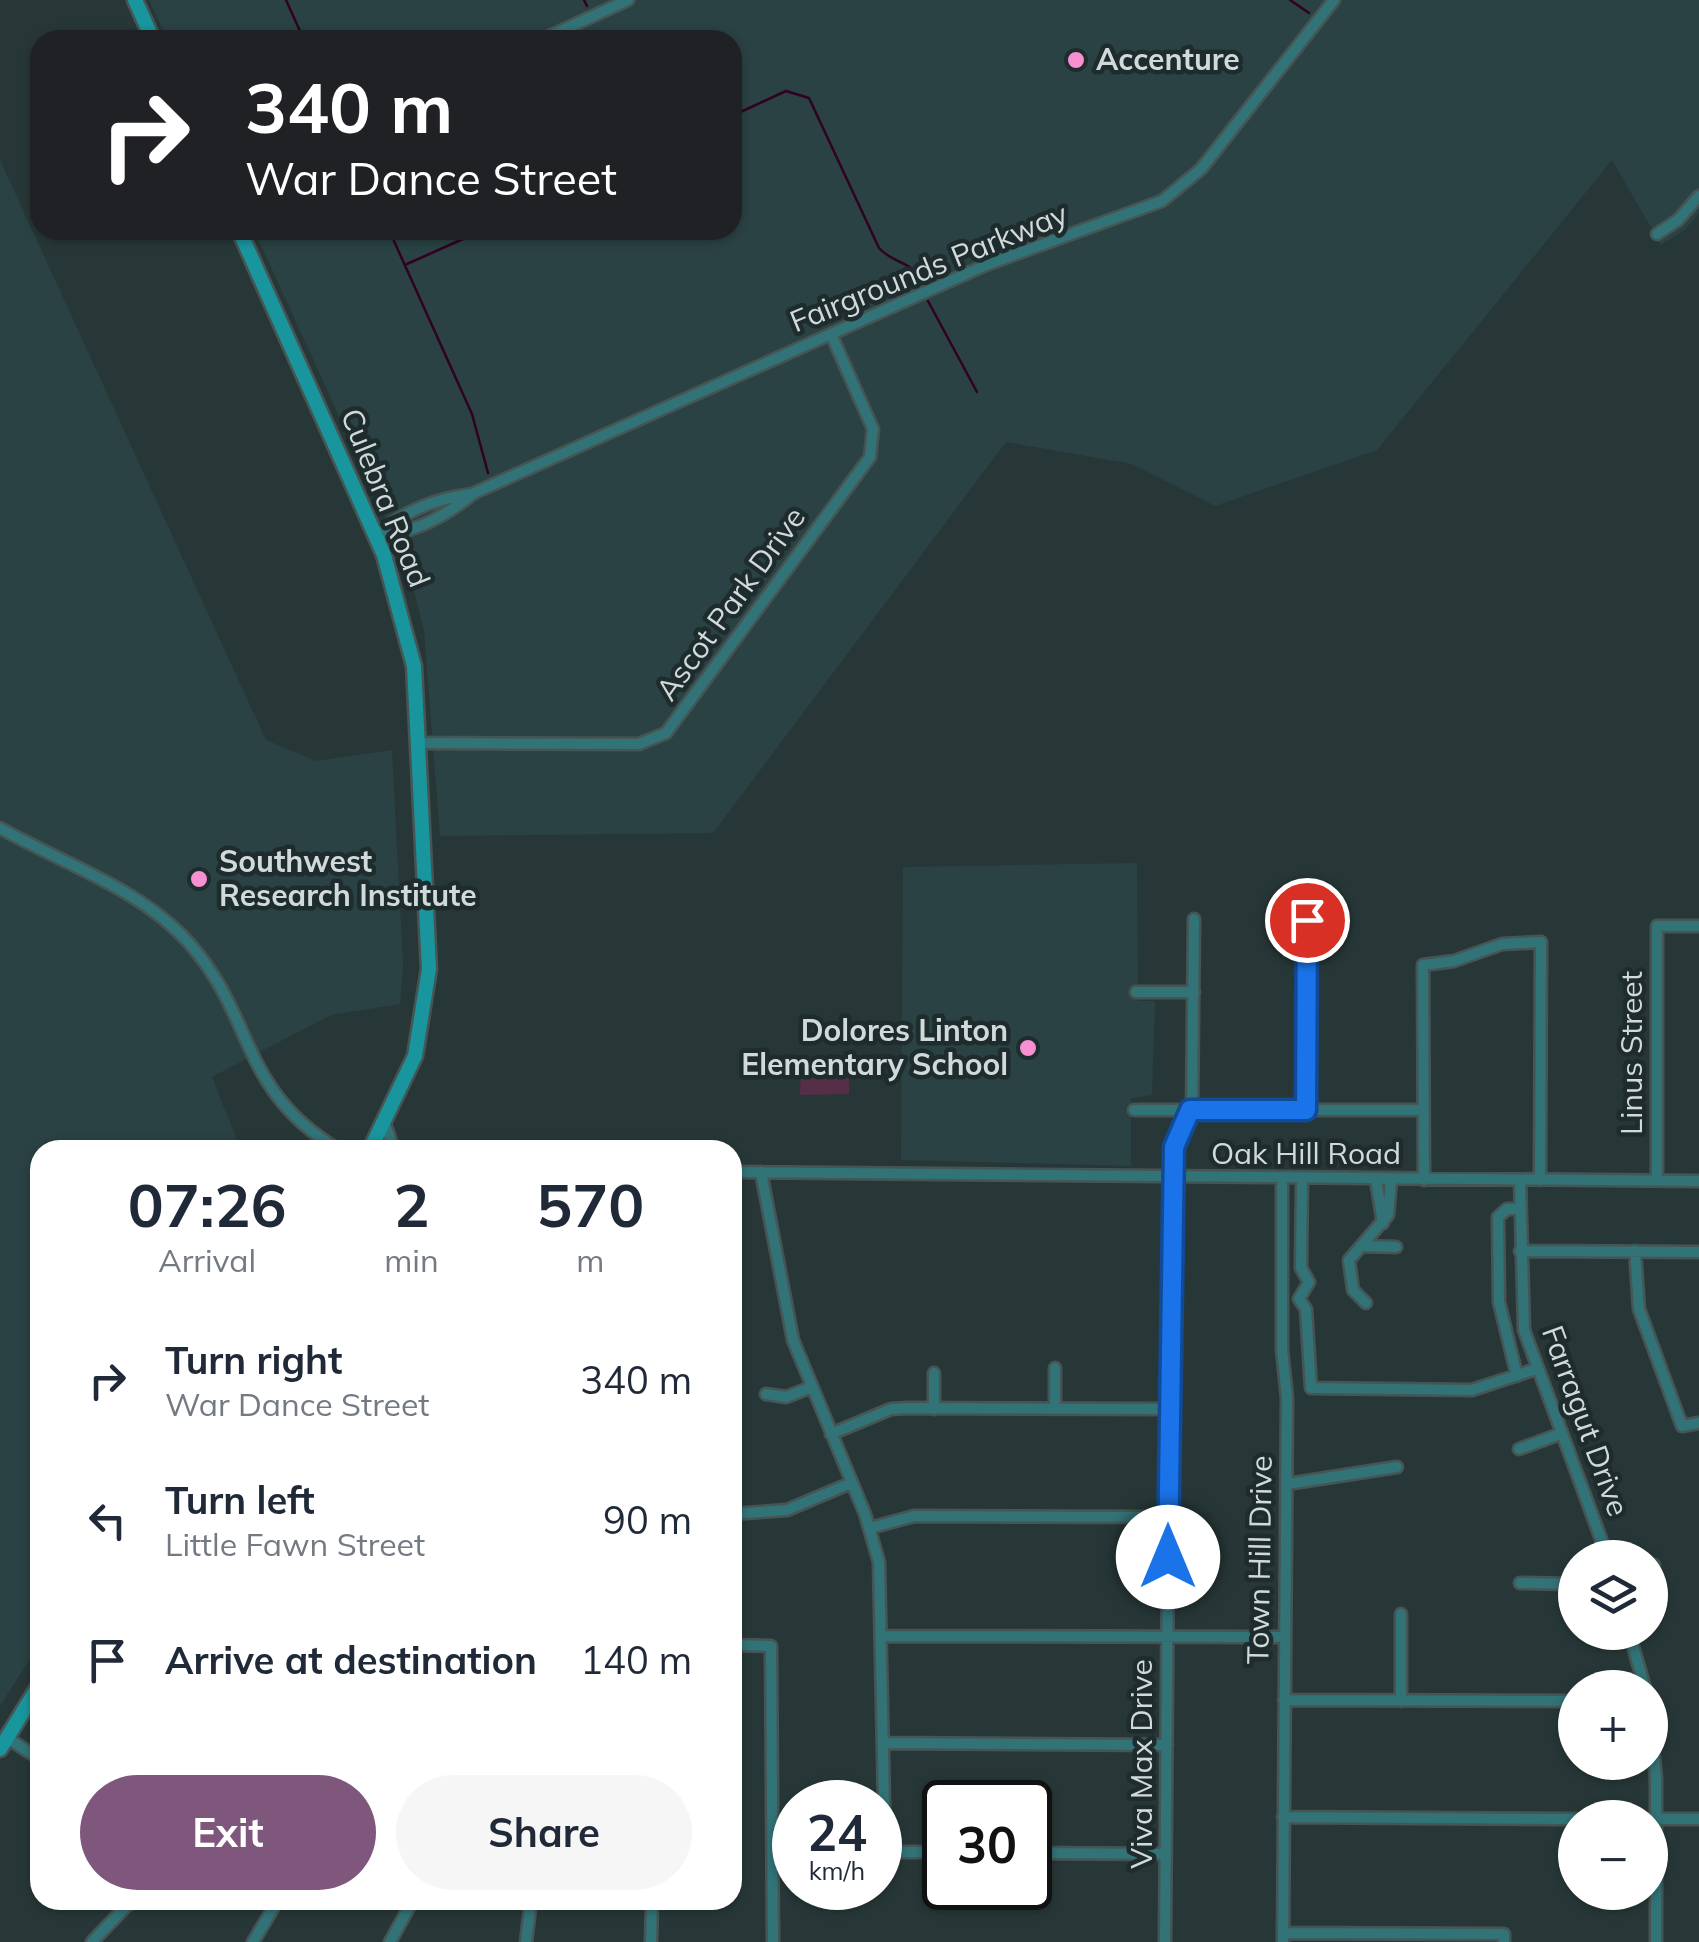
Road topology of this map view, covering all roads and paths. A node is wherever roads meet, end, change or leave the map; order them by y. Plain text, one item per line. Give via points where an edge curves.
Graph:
1 (134, 0) edge
2 (628, 0) edge
3 (1334, 0) edge
4 (148, 30) edge
5 (563, 30) edge
6 (1699, 196) edge
7 (1657, 234) dead end
8 (243, 240) edge
9 (831, 334) junction
10 (376, 536) junction
11 (418, 742) junction
12 (0, 828) edge
13 (1194, 919) dead end
14 (1307, 920) dead end
15 (1699, 926) edge
16 (1136, 992) dead end
17 (1194, 992) junction
18 (1134, 1110) dead end
19 (1191, 1110) junction
20 (1306, 1110) junction
21 (1423, 1110) junction
22 (385, 1124) junction
23 (327, 1140) edge
24 (376, 1140) edge
25 (391, 1140) edge
26 (742, 1172) edge
27 (761, 1172) junction
28 (1171, 1179) junction
29 (1282, 1180) junction
30 (1302, 1180) junction
31 (1376, 1180) junction
32 (1392, 1180) junction
33 (1424, 1180) junction
34 (1520, 1180) junction
35 (1540, 1180) junction
36 (1657, 1181) junction
37 (1699, 1181) edge
38 (1520, 1209) junction
39 (1383, 1223) junction
40 (1360, 1246) junction
41 (1396, 1247) dead end
42 (1520, 1251) junction
43 (1635, 1252) junction
44 (1699, 1252) edge
45 (1366, 1303) dead end
46 (1055, 1368) dead end
47 (1536, 1369) junction
48 (934, 1373) dead end
49 (1518, 1376) junction
50 (812, 1386) junction
51 (766, 1394) dead end
52 (934, 1409) junction
53 (1055, 1409) junction
54 (1169, 1409) junction
55 (1699, 1423) edge
56 (831, 1434) junction
57 (1560, 1434) junction
58 (1519, 1450) dead end
59 (1397, 1467) dead end
60 (851, 1483) junction
61 (1287, 1484) junction
62 (742, 1513) edge
63 (1168, 1517) junction
64 (870, 1528) junction
65 (1601, 1540) edge
66 (1520, 1583) dead end
67 (1558, 1584) edge
68 (1401, 1614) dead end
69 (884, 1636) junction
70 (1168, 1637) junction
71 (1284, 1638) junction
72 (742, 1645) edge
73 (30, 1700) edge
74 (1284, 1700) junction
75 (1400, 1701) junction
76 (1558, 1701) edge
77 (3, 1743) edge
78 (884, 1743) junction
79 (1168, 1745) junction
80 (30, 1755) edge
81 (1283, 1818) junction
82 (1558, 1819) edge
83 (1668, 1819) edge
84 (1699, 1819) edge
85 (922, 1852) edge
86 (1052, 1853) edge
87 (1166, 1854) junction
88 (122, 1910) edge
89 (272, 1910) edge
90 (408, 1910) edge
91 (530, 1910) edge
92 (652, 1910) edge
93 (1655, 1910) edge
94 (1284, 1938) edge
95 (1504, 1938) edge
96 (92, 1942) edge
97 (253, 1942) edge
98 (390, 1942) edge
99 (526, 1942) edge
100 (652, 1942) edge
101 (773, 1942) edge
102 (1165, 1942) edge
103 (1656, 1942) edge

1 - 4 main road
2 - 5 street
3 - 9 street, Fairgrounds Parkway via 1176,192
6 - 7 street
8 - 10 main road, Culebra Road
9 - 10 street, Fairgrounds Parkway via 474,494 447,497 393,520
9 - 11 street, Ascot Park Drive via 873,429 870,457 666,734 638,744
10 - 11 main road, Culebra Road via 414,666
11 - 22 main road, Culebra Road via 429,969 418,1044
12 - 23 street via 165,918 220,984 269,1089
13 - 17 street, Viva Max Drive
14 - 20 street
15 - 36 street, Linus Street via 1657,926
16 - 17 street
17 - 19 street, Viva Max Drive
18 - 19 street
19 - 20 street
19 - 28 street, Viva Max Drive via 1174,1147
20 - 21 street
21 - 33 street
21 - 35 street via 1424,965 1502,944 1542,942
22 - 24 main road, Culebra Road
22 - 25 street
26 - 27 street, Oak Hill Road
27 - 28 street, Oak Hill Road
27 - 50 street via 791,1331
28 - 29 street, Oak Hill Road
28 - 54 street, Viva Max Drive
29 - 30 street, Oak Hill Road
29 - 61 street, Town Hill Drive
30 - 31 street, Oak Hill Road
30 - 49 street via 1301,1268 1309,1282 1299,1299 1306,1309 1310,1388 1472,1390
31 - 32 street, Oak Hill Road
31 - 39 street
32 - 33 street, Oak Hill Road
32 - 39 street
33 - 34 street, Oak Hill Road
34 - 35 street, Oak Hill Road
34 - 38 street, Farragut Drive
35 - 36 street, Oak Hill Road
36 - 37 street, Oak Hill Road
38 - 42 street, Farragut Drive
38 - 49 street via 1498,1217 1499,1302
39 - 40 street
40 - 41 street
40 - 45 street via 1349,1260 1350,1278
42 - 43 street
42 - 47 street, Farragut Drive via 1524,1330
43 - 44 street
43 - 55 street via 1639,1309 1682,1426
46 - 53 street
47 - 49 street
47 - 57 street, Farragut Drive
48 - 52 street
50 - 51 street via 786,1397
50 - 56 street
52 - 53 street
52 - 56 street via 891,1409
53 - 54 street
54 - 63 street, Viva Max Drive
56 - 60 street
57 - 58 street
57 - 65 street, Farragut Drive
59 - 61 street
60 - 62 street via 787,1510
60 - 64 street
61 - 71 street, Town Hill Drive
63 - 64 street via 914,1516
63 - 70 street, Viva Max Drive
64 - 69 street via 883,1588
66 - 67 street
68 - 75 street
69 - 70 street
69 - 78 street
70 - 71 street
70 - 79 street, Viva Max Drive
71 - 74 street, Town Hill Drive
72 - 101 street via 771,1646
73 - 77 main road
74 - 75 street
74 - 81 street, Town Hill Drive
75 - 76 street
77 - 80 street
78 - 79 street
78 - 85 street via 885,1852
79 - 87 street, Viva Max Drive
81 - 82 street
81 - 94 street, Town Hill Drive
83 - 84 street
86 - 87 street
87 - 102 street, Viva Max Drive
88 - 96 street
89 - 97 street
90 - 98 street
91 - 99 street
92 - 100 street
93 - 103 street
94 - 95 street

